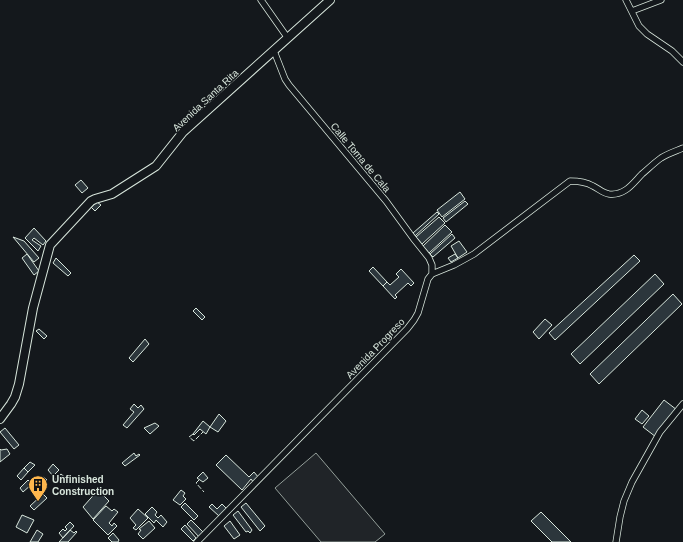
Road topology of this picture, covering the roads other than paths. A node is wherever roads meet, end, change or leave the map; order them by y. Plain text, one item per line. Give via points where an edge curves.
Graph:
1 (261, 0) edge
2 (330, 0) edge
3 (626, 0) edge
4 (661, 0) edge
5 (632, 11) junction
6 (287, 37) junction
7 (274, 51) junction
8 (683, 62) edge
9 (683, 148) edge
10 (432, 274) junction
11 (683, 404) edge
12 (0, 419) edge
13 (197, 542) edge
14 (616, 542) edge

1 - 6 street
2 - 6 street, Avenida Santa Rita
3 - 5 street
4 - 5 street
5 - 8 street via 639,26
6 - 7 street, Avenida Santa Rita
7 - 10 street, Calle Toma de Cala via 289,85 386,201 429,258
7 - 12 street, Avenida Santa Rita via 184,131 156,166 113,194 95,198 50,243 33,308 19,384 15,397
9 - 10 street via 662,157 628,189 616,194 602,192 592,185 579,181 570,181 474,254
10 - 13 street, Avenida Progreso via 428,279 418,313 407,329
11 - 14 street via 660,432 632,482 624,501

